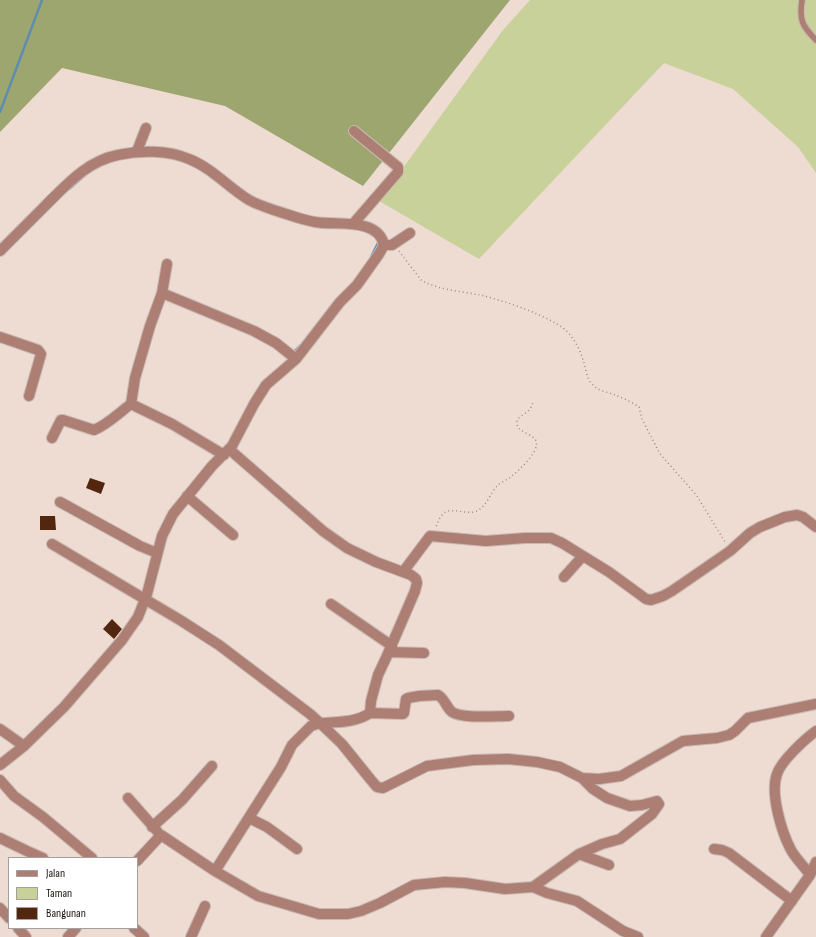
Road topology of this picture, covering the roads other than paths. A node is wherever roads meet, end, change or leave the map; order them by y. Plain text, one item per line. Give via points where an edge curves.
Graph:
1 (802, 0) edge
2 (816, 40) edge
3 (146, 128) dead end
4 (354, 131) dead end
5 (138, 151) junction
6 (353, 224) junction
7 (410, 233) dead end
8 (388, 245) junction
9 (0, 251) edge
10 (167, 264) dead end
11 (162, 293) junction
12 (0, 337) edge
13 (296, 359) junction
14 (29, 396) dead end
15 (131, 404) junction
16 (52, 438) dead end
17 (226, 452) junction
18 (187, 496) junction
19 (60, 502) dead end
20 (816, 527) edge
21 (233, 535) dead end
22 (52, 544) dead end
23 (157, 553) junction
24 (582, 557) junction
25 (403, 572) junction
26 (564, 577) dead end
27 (145, 600) junction
28 (331, 604) dead end
29 (390, 649) junction
30 (424, 653) dead end
31 (816, 704) edge
32 (370, 713) junction
33 (509, 716) dead end
34 (320, 723) junction
35 (0, 729) edge
36 (816, 731) edge
37 (24, 746) junction
38 (0, 765) edge
39 (212, 766) dead end
40 (582, 778) junction
41 (0, 780) edge
42 (128, 798) dead end
43 (249, 818) junction
44 (152, 827) junction
45 (161, 835) junction
46 (0, 838) edge
47 (297, 849) dead end
48 (714, 849) dead end
49 (579, 854) junction
50 (41, 857) edge
51 (91, 857) edge
52 (138, 860) edge
53 (816, 862) edge
54 (609, 865) dead end
55 (215, 871) junction
56 (810, 875) junction
57 (533, 887) junction
58 (792, 901) junction
59 (205, 906) dead end
60 (0, 908) edge
61 (8, 917) edge
62 (19, 929) edge
63 (75, 929) edge
64 (135, 929) edge
65 (26, 937) edge
66 (68, 937) edge
67 (144, 937) edge
68 (191, 937) edge
69 (638, 937) edge
70 (766, 937) edge

1 - 2 lane via 803,24
3 - 5 street
4 - 6 street via 398,168 398,172
5 - 6 street via 167,153 190,160 261,206 314,222
5 - 9 street via 103,159 76,175
6 - 8 street via 374,231
7 - 8 street
8 - 13 street
10 - 11 street
11 - 13 street via 254,331 276,343
11 - 15 street via 137,370
12 - 14 street via 38,350 41,354
13 - 17 street via 266,385 232,446
15 - 16 street via 94,430 61,420
15 - 17 street
17 - 18 street
17 - 25 street via 346,548
18 - 21 street
18 - 23 street via 173,514
19 - 23 street
20 - 24 street via 800,516 785,518 756,530 672,591 651,600 642,597 615,576
22 - 27 street
23 - 27 street
24 - 25 street via 551,538 486,541 430,536
24 - 26 street
25 - 29 street via 416,579 417,584
27 - 34 street via 219,645
27 - 37 street via 138,618 122,640 56,715
28 - 29 street
29 - 30 street
29 - 32 street via 378,675
31 - 40 street via 748,718 729,735 683,741 621,776
32 - 33 street via 403,714 406,699 438,695 448,708 460,716
32 - 34 street via 363,718 344,722
34 - 40 street via 342,744 377,787 383,788 427,766 484,759 537,762 560,767
34 - 43 street via 310,726 292,745
35 - 37 street
36 - 56 street via 803,741 780,767 775,790 779,817 790,849
37 - 38 street
39 - 44 street via 182,800
40 - 49 street via 607,798 630,806 657,801 659,804 652,814 620,839
41 - 51 street via 14,796
42 - 44 street
43 - 47 street
43 - 55 street
44 - 45 street
45 - 52 street
45 - 55 street
46 - 50 street
48 - 58 street via 729,854
49 - 54 street
49 - 57 street
53 - 56 street
55 - 57 street via 258,896 319,914 348,914 361,911 414,885 445,882 504,889
56 - 58 street
57 - 69 street via 577,902 623,931
58 - 70 street
59 - 68 street
60 - 61 street
62 - 65 street
63 - 66 street
64 - 67 street

